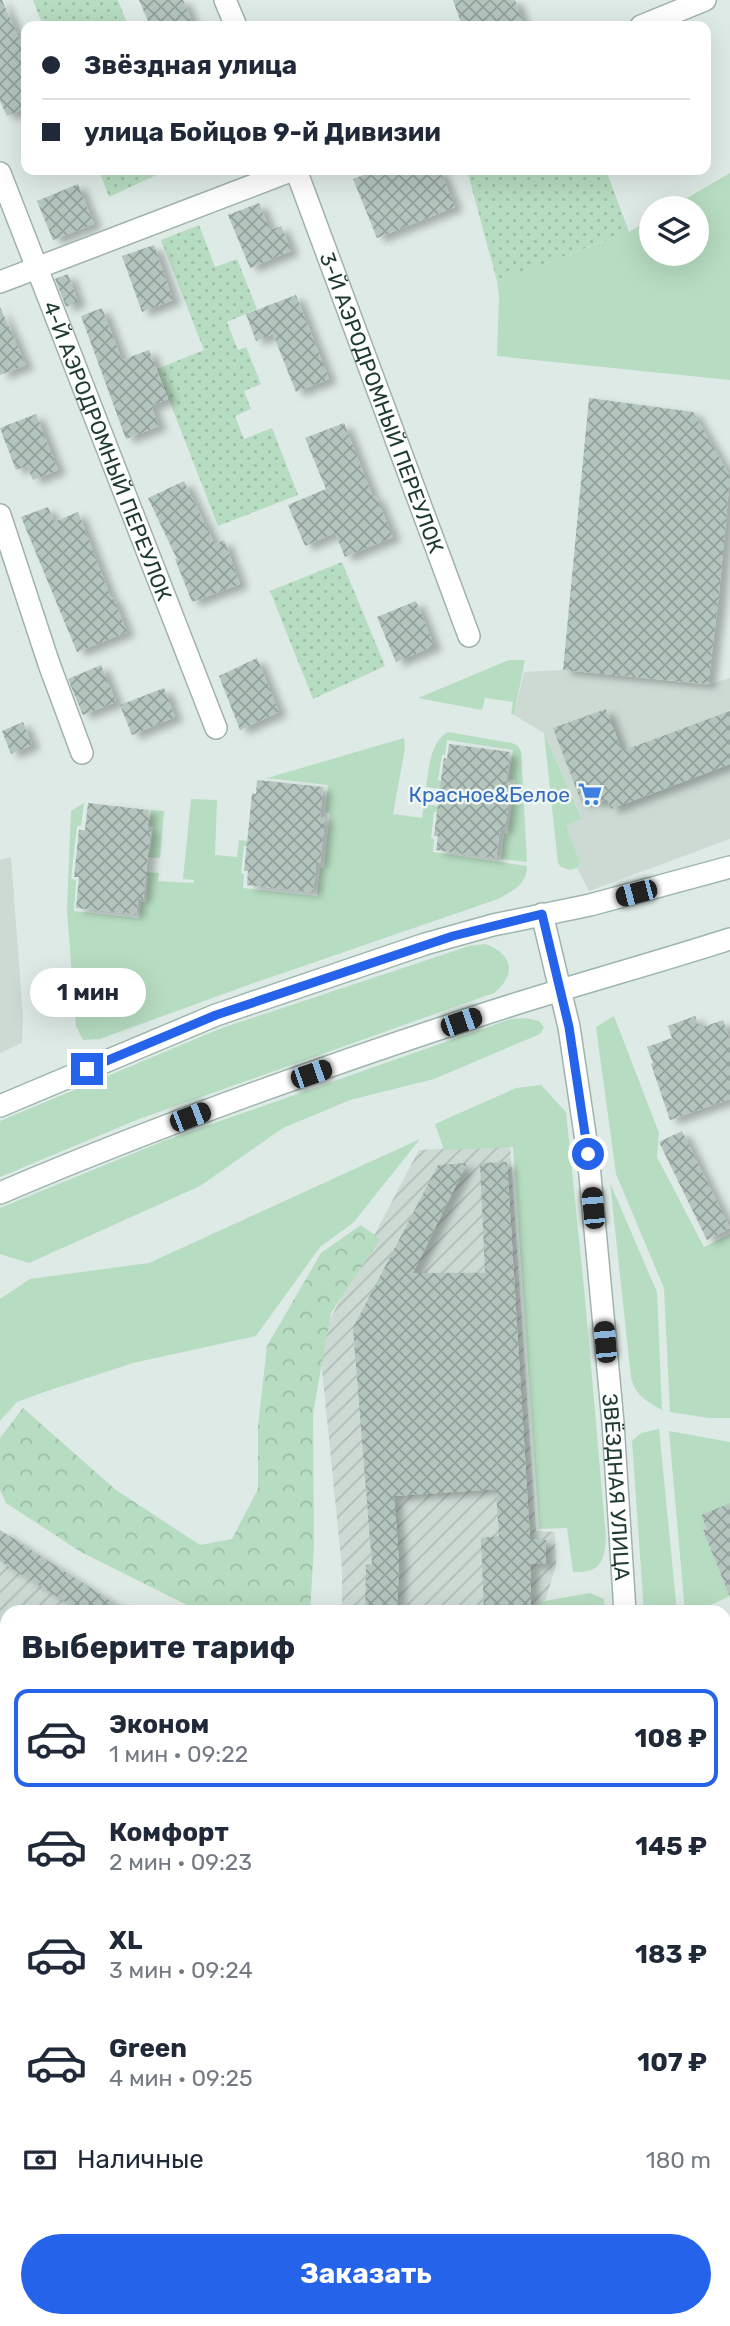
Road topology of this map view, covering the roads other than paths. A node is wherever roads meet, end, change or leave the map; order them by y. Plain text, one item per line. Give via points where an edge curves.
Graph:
1 (225, 0) edge
2 (705, 0) edge
3 (234, 21) edge
4 (653, 21) edge
5 (0, 173) edge
6 (282, 175) edge
7 (297, 175) edge
8 (36, 267) junction
9 (0, 282) edge
10 (0, 515) edge
11 (469, 636) dead end
12 (216, 728) dead end
13 (82, 753) dead end
14 (730, 867) edge
15 (542, 914) junction
16 (730, 939) edge
17 (560, 990) junction
18 (0, 1106) edge
19 (0, 1193) edge
20 (625, 1605) edge

1 - 3 street
2 - 4 street
5 - 8 street, 4-Й АЭРОДРОМНЫЙ ПЕРЕУЛОК
6 - 8 street
7 - 11 street, 3-Й АЭРОДРОМНЫЙ ПЕРЕУЛОК
8 - 9 street
8 - 12 street, 4-Й АЭРОДРОМНЫЙ ПЕРЕУЛОК
10 - 13 street
14 - 15 street
15 - 17 street, ЗВЁЗДНАЯ УЛИЦА
15 - 18 street via 453,936 216,1015
16 - 17 street
17 - 19 street via 235,1100
17 - 20 street, ЗВЁЗДНАЯ УЛИЦА via 588,1154

